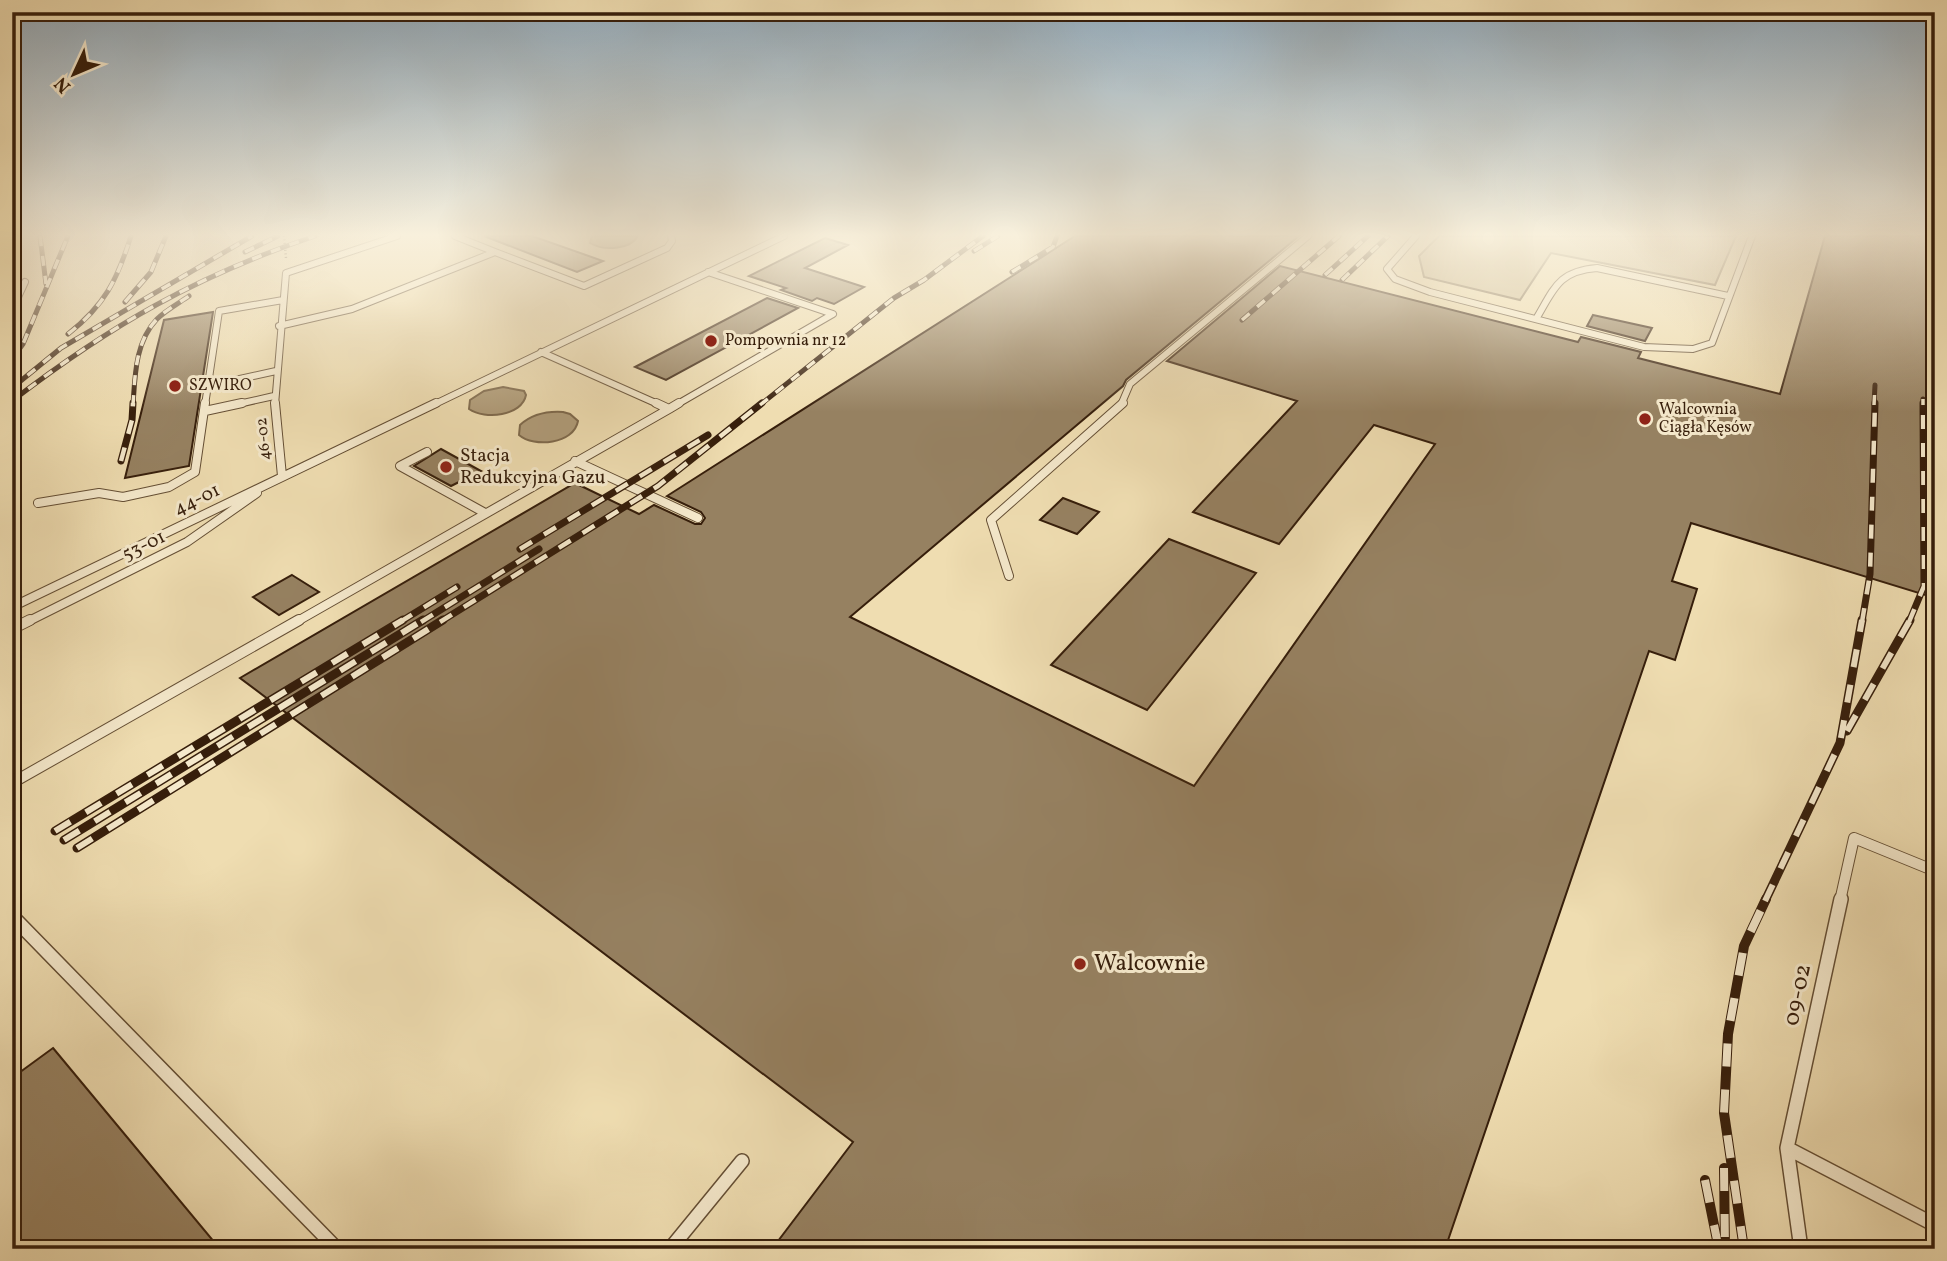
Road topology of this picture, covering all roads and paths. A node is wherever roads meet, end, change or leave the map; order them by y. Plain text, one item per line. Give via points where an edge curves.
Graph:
1 (284, 295) edge
2 (388, 295) edge
3 (660, 295) edge
4 (776, 295) edge
5 (1237, 295) edge
6 (1441, 295) edge
7 (1551, 295) edge
8 (1723, 295) edge
9 (1728, 296) joint
10 (283, 300) junction
11 (1536, 319) junction
12 (279, 327) junction
13 (541, 352) junction
14 (276, 371) junction
15 (208, 386) junction
16 (274, 396) junction
17 (669, 408) junction
18 (205, 411) junction
19 (426, 452) dead end
20 (575, 461) junction
21 (282, 476) junction
22 (37, 503) dead end
23 (485, 513) junction
24 (698, 518) dead end
25 (1009, 576) dead end
26 (12, 607) edge
27 (12, 629) edge
28 (12, 783) edge
29 (1935, 871) edge
30 (12, 916) edge
31 (1787, 1148) junction
32 (742, 1161) dead end
33 (1935, 1226) edge
34 (337, 1249) edge
35 (670, 1249) edge
36 (1801, 1249) edge

1 - 10 lane, 46-02
2 - 12 lane
3 - 13 lane
4 - 17 lane via 833,314
5 - 25 lane via 1130,384 1123,403 991,520
6 - 11 lane
7 - 11 lane
8 - 9 lane
9 - 11 lane via 1712,343 1693,349 1644,347
10 - 12 lane, 46-02
10 - 15 lane via 219,311
12 - 14 lane, 46-02
13 - 17 lane
13 - 21 lane
14 - 15 lane
14 - 16 lane, 46-02
15 - 18 lane
16 - 18 lane
16 - 21 lane, 46-02
17 - 20 lane
18 - 22 lane via 195,472 169,487 123,497 99,493
19 - 23 lane via 400,466
20 - 23 lane
20 - 24 lane
21 - 26 lane, 44-01
21 - 27 lane, 53-01 via 187,542
23 - 28 lane
29 - 31 lane, 09-02 via 1854,838
30 - 34 lane
31 - 33 lane
31 - 36 lane, 09-02
32 - 35 lane

